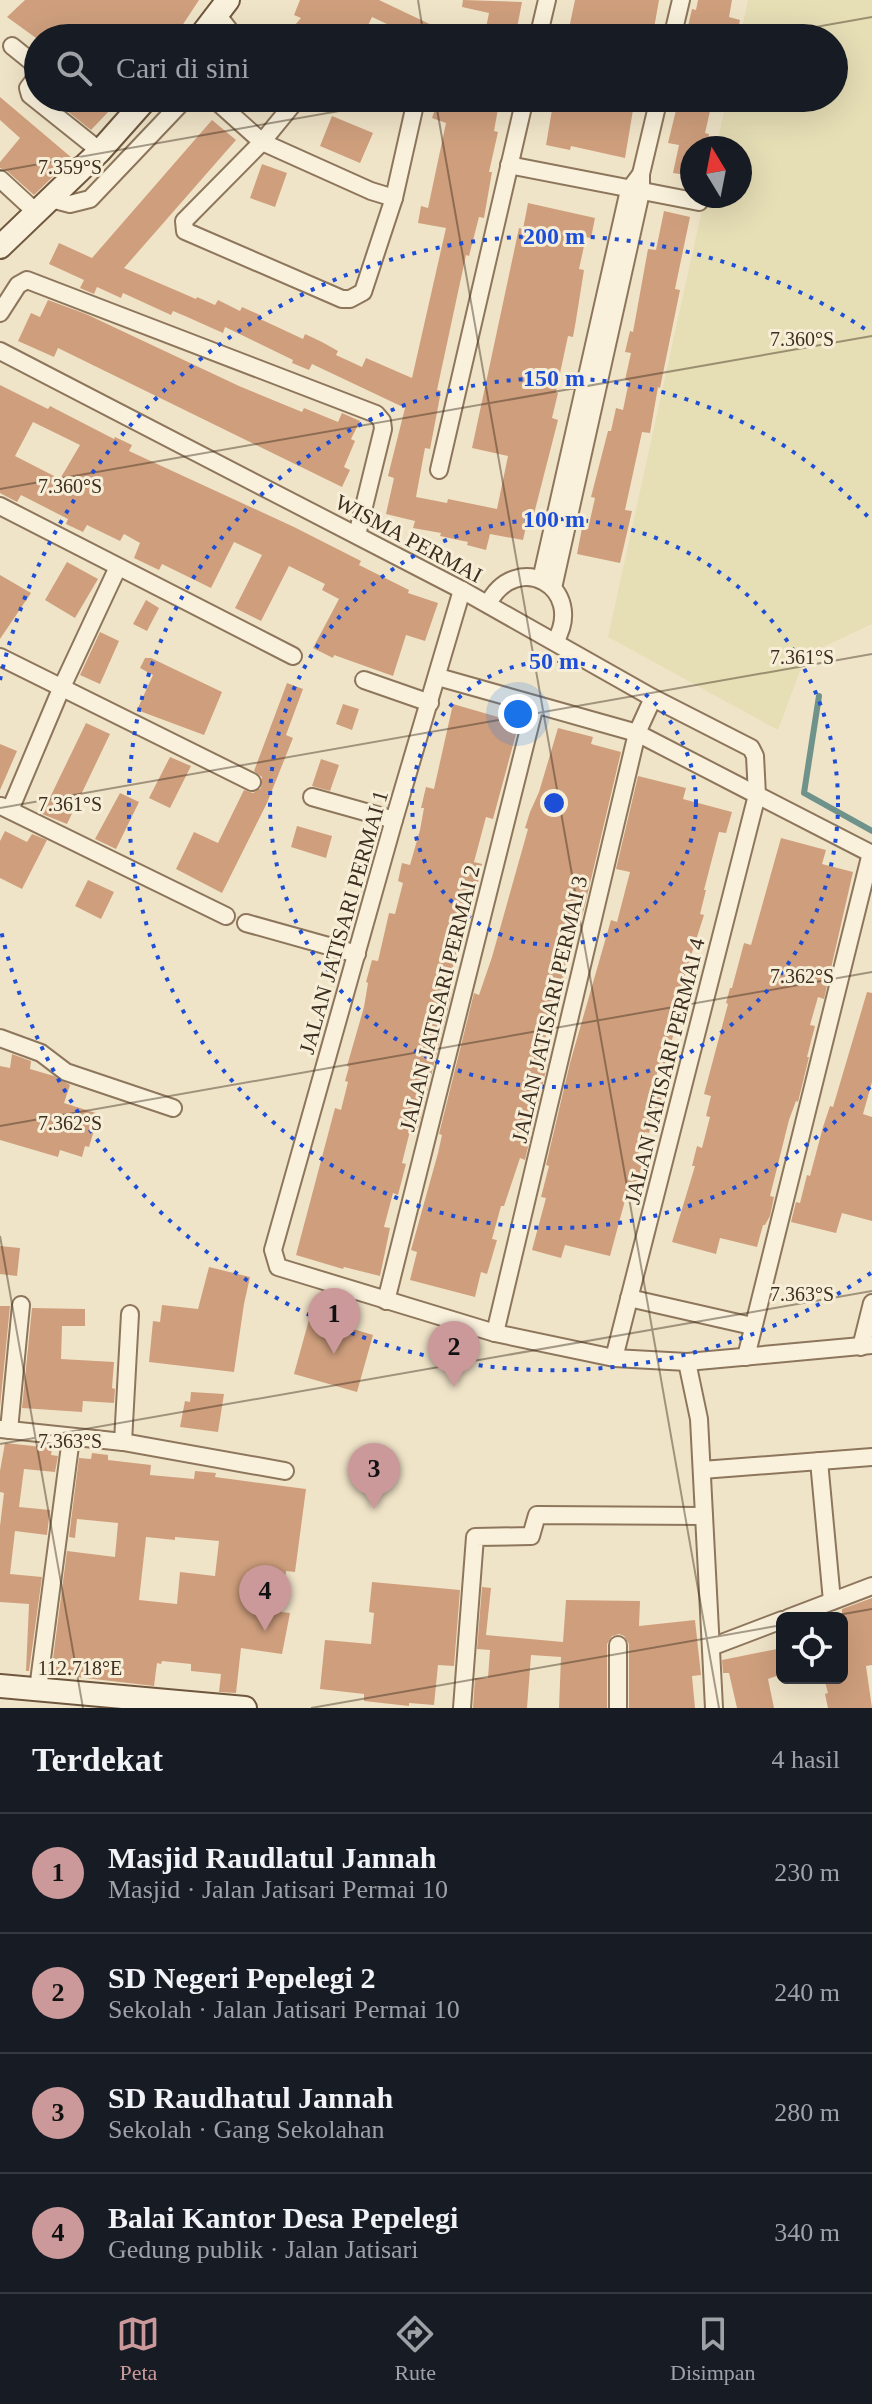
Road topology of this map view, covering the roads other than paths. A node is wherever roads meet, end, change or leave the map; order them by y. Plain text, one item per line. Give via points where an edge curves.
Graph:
1 (547, 0) edge
2 (681, 0) edge
3 (223, 7) edge
4 (210, 24) edge
5 (541, 24) edge
6 (675, 24) edge
7 (12, 46) dead end
8 (24, 56) edge
9 (51, 112) edge
10 (135, 112) edge
11 (173, 112) edge
12 (229, 112) edge
13 (287, 112) edge
14 (413, 112) edge
15 (522, 112) edge
16 (656, 112) edge
17 (262, 142) junction
18 (100, 151) junction
19 (509, 165) junction
20 (0, 179) edge
21 (635, 191) junction
22 (394, 198) junction
23 (680, 199) edge
24 (44, 206) junction
25 (0, 247) edge
26 (0, 313) edge
27 (0, 351) edge
28 (439, 470) dead end
29 (0, 506) edge
30 (357, 535) junction
31 (118, 567) junction
32 (547, 584) junction
33 (462, 590) junction
34 (488, 604) junction
35 (555, 642) junction
36 (293, 656) dead end
37 (0, 657) edge
38 (438, 677) junction
39 (364, 680) dead end
40 (61, 689) junction
41 (653, 698) junction
42 (430, 703) junction
43 (535, 705) junction
44 (637, 733) junction
45 (252, 782) dead end
46 (757, 795) junction
47 (312, 797) dead end
48 (5, 807) edge
49 (394, 820) junction
50 (872, 854) edge
51 (226, 916) dead end
52 (246, 923) dead end
53 (357, 954) junction
54 (0, 1038) edge
55 (173, 1108) dead end
56 (629, 1298) junction
57 (386, 1301) junction
58 (872, 1303) edge
59 (21, 1305) dead end
60 (130, 1314) dead end
61 (752, 1326) junction
62 (495, 1333) junction
63 (866, 1346) edge
64 (746, 1357) junction
65 (614, 1358) junction
66 (687, 1362) junction
67 (4, 1430) edge
68 (71, 1438) junction
69 (123, 1442) junction
70 (872, 1457) edge
71 (819, 1461) junction
72 (702, 1470) junction
73 (285, 1471) dead end
74 (704, 1516) junction
75 (872, 1586) edge
76 (832, 1601) junction
77 (804, 1612) edge
78 (776, 1622) edge
79 (618, 1645) dead end
80 (711, 1647) junction
81 (0, 1686) edge
82 (38, 1689) junction
83 (144, 1703) edge
84 (245, 1708) edge
85 (462, 1708) edge
86 (618, 1708) edge
87 (714, 1708) edge

1 - 5 street
2 - 6 street
3 - 4 street
7 - 8 street
9 - 18 street
10 - 18 street
11 - 24 street via 90,199
12 - 17 street
13 - 17 street
14 - 22 street
15 - 19 street
16 - 21 street
17 - 22 street
17 - 22 street via 184,221 185,231 350,299 363,292
18 - 24 street
19 - 21 street
19 - 28 street
20 - 24 street
21 - 23 street
21 - 32 street
24 - 25 street
26 - 30 street via 27,280 376,414 383,429
27 - 30 street, WISMA PERMAI
29 - 31 street
30 - 33 street, WISMA PERMAI
31 - 36 street
31 - 40 street
32 - 34 street via 528,576 515,578 503,583
32 - 35 street via 561,600 565,615
33 - 34 street, WISMA PERMAI
33 - 38 street, JALAN JATISARI PERMAI 1
34 - 35 street, WISMA PERMAI
35 - 41 street, WISMA PERMAI
37 - 40 street
38 - 42 street, JALAN JATISARI PERMAI 1
38 - 43 street
39 - 42 street
40 - 45 street
40 - 48 street
41 - 44 street, JALAN JATISARI PERMAI 3
41 - 46 street, WISMA PERMAI via 751,748
42 - 49 street, JALAN JATISARI PERMAI 1
43 - 44 street
43 - 57 street, JALAN JATISARI PERMAI 2
44 - 46 street
44 - 62 street, JALAN JATISARI PERMAI 3
46 - 50 street
46 - 56 street, JALAN JATISARI PERMAI 4
47 - 49 street
48 - 51 street
49 - 53 street, JALAN JATISARI PERMAI 1
50 - 61 street
52 - 53 street
53 - 57 street, JALAN JATISARI PERMAI 1 via 273,1250 278,1267
54 - 55 street via 41,1053 66,1072
56 - 61 street
56 - 65 street, JALAN JATISARI PERMAI 4
57 - 62 street
58 - 63 street
59 - 67 street
60 - 69 street
61 - 64 street
62 - 65 street
63 - 64 street
64 - 66 street
65 - 66 street
66 - 72 street via 699,1419
67 - 68 street
68 - 69 street
68 - 82 street
69 - 73 street
70 - 71 street
71 - 72 street
71 - 76 street
72 - 74 street
74 - 80 street
74 - 85 street via 537,1515 531,1536 475,1537
75 - 76 street
76 - 77 street
78 - 80 street
79 - 86 street
80 - 87 street
81 - 82 street
82 - 83 street
83 - 84 street

